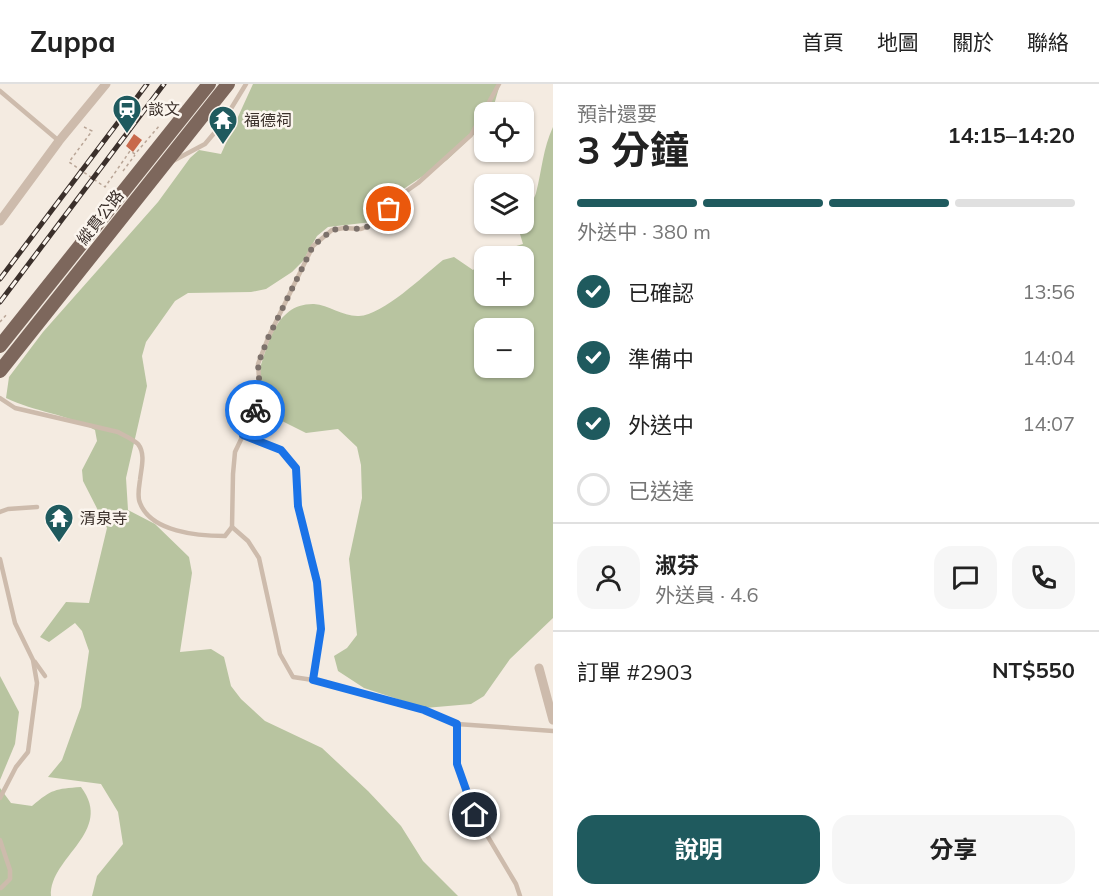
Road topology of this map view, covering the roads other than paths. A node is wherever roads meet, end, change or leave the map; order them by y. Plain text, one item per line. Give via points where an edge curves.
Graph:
1 (106, 84) edge
2 (209, 84) edge
3 (228, 84) edge
4 (246, 84) edge
5 (499, 84) edge
6 (0, 91) edge
7 (173, 130) junction
8 (59, 141) junction
9 (158, 170) junction
10 (0, 221) edge
11 (0, 346) edge
12 (0, 371) edge
13 (0, 398) edge
14 (243, 435) junction
15 (37, 507) dead end
16 (0, 512) edge
17 (232, 526) junction
18 (0, 559) edge
19 (33, 660) junction
20 (538, 668) dead end
21 (45, 676) dead end
22 (313, 680) junction
23 (553, 720) edge
24 (457, 724) junction
25 (553, 731) edge
26 (0, 798) edge
27 (0, 840) edge
28 (1, 888) edge
29 (520, 896) edge

1 - 8 street
2 - 7 main road, 縱貫公路
3 - 7 main road, 縱貫公路
4 - 9 lane via 205,144
5 - 14 lane via 471,135 401,195 377,223 361,229 332,230 313,246 258,364 260,392
6 - 8 lane
7 - 9 main road, 縱貫公路
7 - 11 main road, 縱貫公路
8 - 10 street
9 - 12 main road, 縱貫公路
13 - 17 lane via 15,408 118,432 138,445 143,455 139,501 147,516 172,530 225,536
14 - 17 lane via 235,452
14 - 22 lane via 281,450 296,468 298,506 317,582 321,629
15 - 16 lane
17 - 22 lane via 259,558 280,654 293,677
18 - 19 lane via 15,623
19 - 21 lane
19 - 26 lane via 37,683 28,752
20 - 23 street
22 - 24 lane via 424,710
24 - 25 lane
24 - 29 lane via 457,764 475,815
27 - 28 lane via 10,870 10,879

